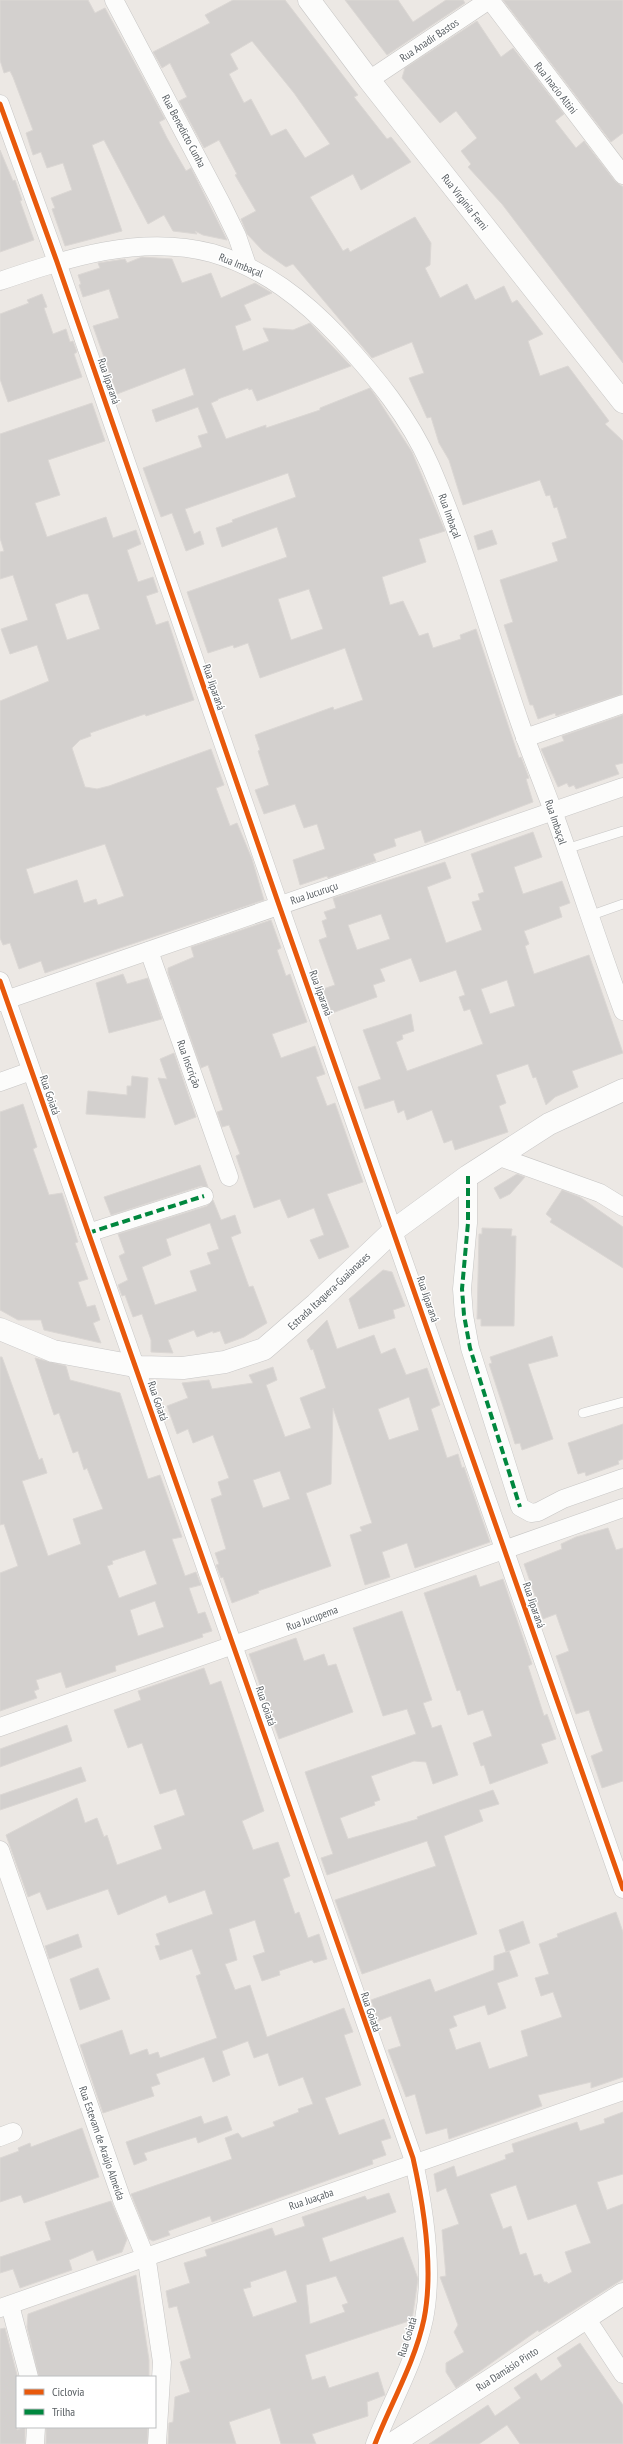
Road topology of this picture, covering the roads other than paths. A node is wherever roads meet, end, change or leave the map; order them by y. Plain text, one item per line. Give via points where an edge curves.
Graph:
1 (114, 0) edge
2 (309, 0) edge
3 (489, 0) edge
4 (369, 80) junction
5 (0, 104) edge
6 (623, 175) edge
7 (57, 262) junction
8 (247, 265) junction
9 (0, 281) edge
10 (623, 402) edge
11 (623, 704) edge
12 (525, 738) junction
13 (623, 787) edge
14 (553, 810) junction
15 (623, 831) edge
16 (566, 849) junction
17 (623, 904) edge
18 (279, 905) junction
19 (589, 916) junction
20 (149, 950) junction
21 (0, 982) edge
22 (3, 1001) edge
23 (623, 1011) edge
24 (31, 1071) junction
25 (0, 1082) edge
26 (623, 1090) edge
27 (497, 1156) junction
28 (468, 1176) junction
29 (229, 1177) dead end
30 (204, 1196) dead end
31 (623, 1207) edge
32 (394, 1230) junction
33 (88, 1233) junction
34 (0, 1329) edge
35 (135, 1366) junction
36 (623, 1402) edge
37 (583, 1413) dead end
38 (623, 1478) edge
39 (623, 1508) edge
40 (504, 1550) junction
41 (234, 1645) junction
42 (0, 1727) edge
43 (0, 1850) edge
44 (623, 1889) edge
45 (623, 2090) edge
46 (414, 2163) junction
47 (145, 2257) junction
48 (623, 2294) edge
49 (5, 2306) edge
50 (586, 2318) junction
51 (623, 2374) edge
52 (29, 2376) edge
53 (36, 2428) edge
54 (35, 2444) edge
55 (158, 2444) edge
56 (375, 2444) edge
57 (392, 2444) edge

1 - 8 street, Rua Benedicto Cunha via 221,203
2 - 4 street, Rua Virginía Ferni
3 - 4 street, Rua Anadir Bastos
3 - 6 street, Rua Inacio Altini
4 - 10 street, Rua Virginía Ferni
5 - 7 street, Rua Jiparaná
7 - 8 street, Rua Imbaçal via 105,250 162,247 210,253
7 - 9 street, Rua Imbaçal
7 - 18 street, Rua Jiparaná
8 - 12 street, Rua Imbaçal via 265,274 323,320 379,381 411,429 430,463
11 - 12 street
12 - 14 street, Rua Imbaçal
13 - 14 street, Rua Jucuruçu
14 - 16 street, Rua Imbaçal
14 - 18 street, Rua Jucuruçu
15 - 16 lane
16 - 19 street, Rua Imbaçal
17 - 19 lane
18 - 20 street, Rua Jucuruçu
18 - 32 street, Rua Jiparaná
19 - 23 street, Rua Imbaçal
20 - 22 street, Rua Jucuruçu
20 - 29 street, Rua Inscrição
21 - 22 street, Rua Goiatá
22 - 24 street, Rua Goiatá
24 - 25 street
24 - 33 street, Rua Goiatá
26 - 27 street, Estrada Itaquera-Guaianases via 549,1124
27 - 28 street, Estrada Itaquera-Guaianases
27 - 31 street via 600,1193
28 - 32 street, Estrada Itaquera-Guaianases
28 - 38 street via 468,1223 462,1289 464,1315 470,1348 520,1507 531,1513 538,1512 563,1499
30 - 33 street
32 - 35 street, Estrada Itaquera-Guaianases via 311,1309 264,1349 225,1362 190,1367
32 - 40 street, Rua Jiparaná
33 - 35 street, Rua Goiatá
34 - 35 street, Estrada Itaquera-Guaianases via 53,1351
35 - 41 street, Rua Goiatá
36 - 37 lane
39 - 40 street, Rua Jucupema
40 - 41 street, Rua Jucupema
40 - 44 street, Rua Jiparaná
41 - 42 street, Rua Jucupema
41 - 46 street, Rua Goiatá
43 - 47 street, Rua Estevam de Araújo Almeida via 122,2200
45 - 46 street, Rua Juaçaba
46 - 47 street, Rua Juaçaba
46 - 56 street, Rua Goiatá via 424,2222 428,2268 424,2318 410,2363
47 - 49 street, Rua Juaçaba
47 - 55 street, Rua Estevam de Araújo Almeida via 162,2362
48 - 50 street, Rua Damásio Pinto
49 - 52 street
50 - 51 street
50 - 57 street, Rua Damásio Pinto
53 - 54 street

